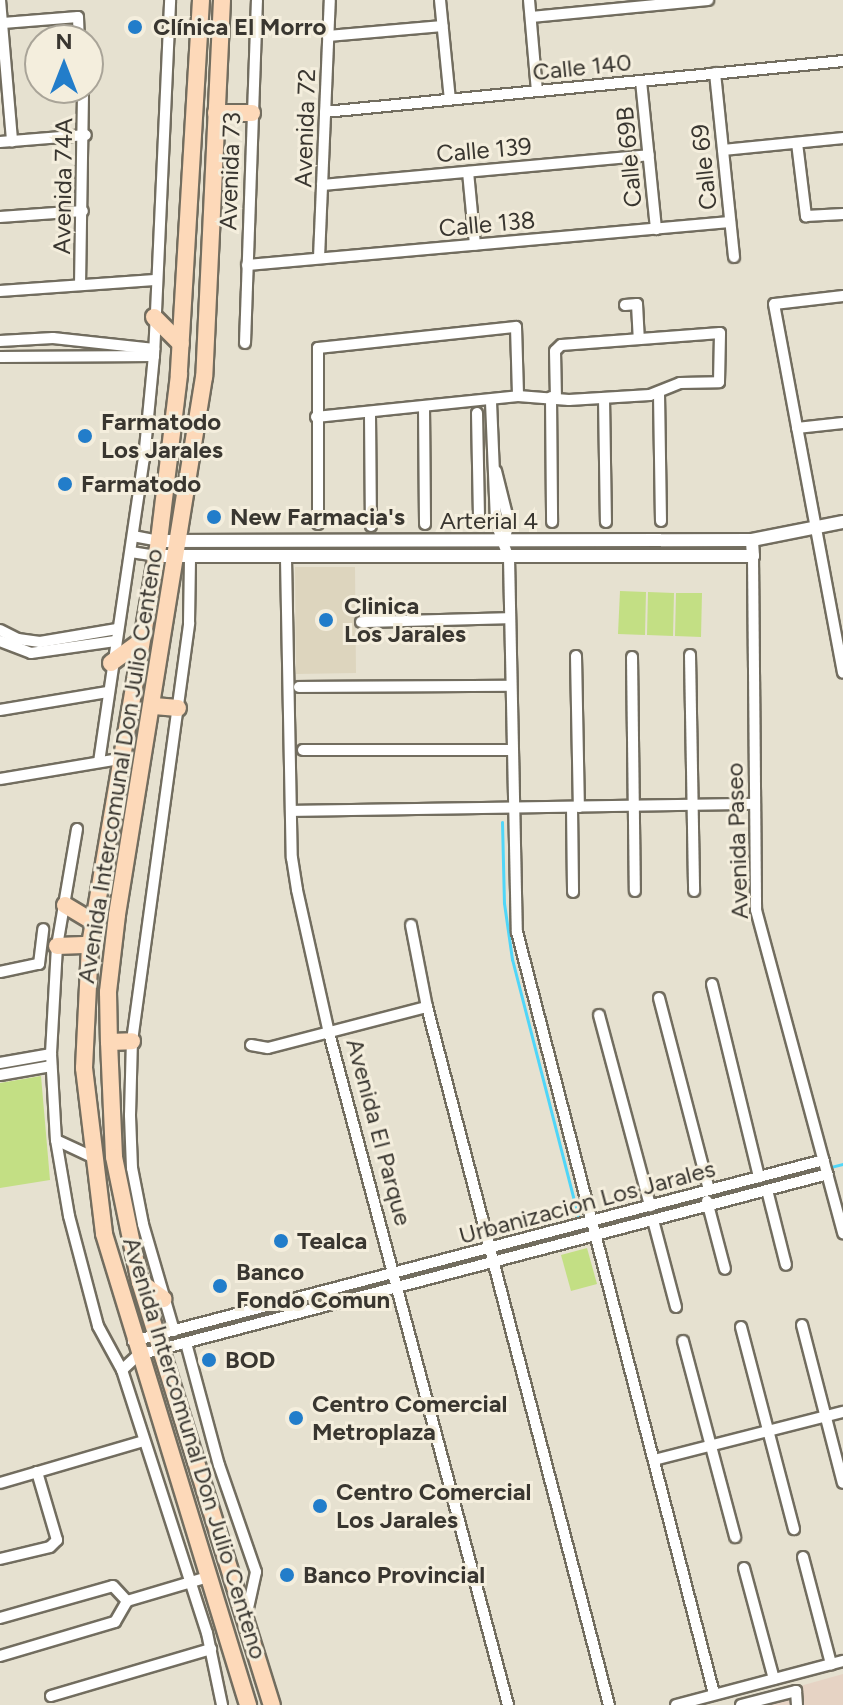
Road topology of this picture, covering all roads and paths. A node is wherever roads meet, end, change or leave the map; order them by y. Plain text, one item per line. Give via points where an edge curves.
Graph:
1 (0, 0) edge
2 (170, 0) edge
3 (201, 0) edge
4 (222, 0) edge
5 (257, 0) edge
6 (330, 0) edge
7 (440, 0) edge
8 (529, 0) edge
9 (708, 0) edge
10 (662, 2) edge
11 (596, 6) edge
12 (531, 17) junction
13 (3, 23) junction
14 (78, 24) edge
15 (443, 26) junction
16 (328, 36) junction
17 (843, 61) edge
18 (715, 73) junction
19 (641, 81) junction
20 (537, 91) junction
21 (450, 100) junction
22 (84, 104) edge
23 (325, 112) junction
24 (216, 113) junction
25 (252, 113) junction
26 (86, 135) junction
27 (843, 138) edge
28 (12, 141) junction
29 (0, 142) edge
30 (797, 143) junction
31 (723, 150) junction
32 (649, 155) junction
33 (468, 172) junction
34 (322, 185) junction
35 (83, 211) junction
36 (843, 214) edge
37 (0, 217) edge
38 (730, 222) junction
39 (656, 229) junction
40 (475, 245) junction
41 (734, 257) dead end
42 (319, 258) junction
43 (247, 265) junction
44 (155, 280) junction
45 (80, 285) junction
46 (0, 291) edge
47 (843, 296) edge
48 (625, 305) dead end
49 (154, 317) junction
50 (639, 337) junction
51 (13, 340) junction
52 (0, 341) edge
53 (245, 343) dead end
54 (181, 344) junction
55 (154, 352) junction
56 (0, 357) edge
57 (12, 358) junction
58 (659, 394) junction
59 (518, 396) junction
60 (553, 397) junction
61 (604, 398) junction
62 (491, 402) junction
63 (424, 407) junction
64 (477, 413) dead end
65 (370, 415) junction
66 (316, 417) junction
67 (843, 423) edge
68 (797, 428) junction
69 (477, 447) junction
70 (493, 447) junction
71 (661, 521) dead end
72 (479, 522) dead end
73 (552, 522) dead end
74 (606, 522) dead end
75 (843, 522) edge
76 (318, 524) dead end
77 (425, 524) dead end
78 (371, 526) dead end
79 (816, 527) junction
80 (133, 536) junction
81 (752, 540) junction
82 (503, 542) junction
83 (286, 543) junction
84 (157, 548) junction
85 (131, 552) junction
86 (182, 552) junction
87 (753, 556) junction
88 (509, 558) junction
89 (286, 559) junction
90 (510, 618) junction
91 (361, 622) dead end
92 (0, 630) edge
93 (116, 635) junction
94 (0, 641) edge
95 (140, 642) junction
96 (690, 655) dead end
97 (576, 656) dead end
98 (632, 657) dead end
99 (111, 663) junction
100 (843, 673) edge
101 (510, 686) junction
102 (299, 687) dead end
103 (108, 692) junction
104 (154, 706) junction
105 (178, 708) junction
106 (0, 710) edge
107 (104, 726) junction
108 (123, 741) junction
109 (303, 750) dead end
110 (511, 750) junction
111 (120, 759) junction
112 (99, 762) junction
113 (0, 779) edge
114 (754, 804) junction
115 (634, 806) junction
116 (692, 806) junction
117 (575, 807) junction
118 (512, 808) junction
119 (291, 811) junction
120 (77, 829) dead end
121 (635, 891) dead end
122 (694, 891) dead end
123 (573, 892) dead end
124 (65, 905) junction
125 (93, 922) junction
126 (411, 925) dead end
127 (43, 929) dead end
128 (90, 945) junction
129 (57, 946) junction
130 (0, 972) edge
131 (712, 984) dead end
132 (659, 998) dead end
133 (427, 1007) junction
134 (599, 1015) dead end
135 (329, 1033) junction
136 (132, 1041) junction
137 (109, 1042) junction
138 (251, 1045) dead end
139 (51, 1060) junction
140 (0, 1063) edge
141 (0, 1075) edge
142 (56, 1140) junction
143 (92, 1157) junction
144 (826, 1167) junction
145 (759, 1177) junction
146 (767, 1190) junction
147 (707, 1196) junction
148 (650, 1206) junction
149 (653, 1220) junction
150 (589, 1223) junction
151 (843, 1233) edge
152 (594, 1236) junction
153 (489, 1248) junction
154 (493, 1262) junction
155 (786, 1265) dead end
156 (725, 1269) dead end
157 (395, 1273) junction
158 (140, 1282) junction
159 (399, 1287) junction
160 (163, 1299) junction
161 (676, 1307) dead end
162 (802, 1325) dead end
163 (741, 1327) dead end
164 (174, 1331) junction
165 (683, 1341) dead end
166 (158, 1343) junction
167 (186, 1343) junction
168 (136, 1348) junction
169 (122, 1370) junction
170 (843, 1412) edge
171 (826, 1416) junction
172 (768, 1431) junction
173 (144, 1441) junction
174 (711, 1446) junction
175 (654, 1460) junction
176 (37, 1472) junction
177 (0, 1483) edge
178 (843, 1483) edge
179 (794, 1529) dead end
180 (735, 1537) dead end
181 (803, 1557) dead end
182 (0, 1559) edge
183 (744, 1568) dead end
184 (208, 1577) junction
185 (190, 1581) junction
186 (127, 1601) junction
187 (0, 1618) edge
188 (246, 1619) junction
189 (211, 1649) junction
190 (0, 1656) edge
191 (843, 1661) edge
192 (831, 1664) junction
193 (774, 1679) junction
194 (714, 1694) junction
195 (51, 1696) dead end
196 (222, 1705) edge
197 (248, 1705) edge
198 (272, 1705) edge
199 (508, 1705) edge
200 (609, 1705) edge
201 (676, 1705) edge
202 (741, 1705) edge
203 (797, 1705) edge

1 - 13 street
2 - 44 street, Avenida Intercomunal Don Julio Centeno
3 - 54 main road, Avenida Intercomunal Don Julio Centeno
4 - 24 main road, Avenida Intercomunal Don Julio Centeno
5 - 25 street, Avenida 73
6 - 16 street, Avenida 72
7 - 15 street
8 - 12 street
9 - 10 street
10 - 11 street
11 - 12 street
12 - 20 street
13 - 14 street via 78,17
13 - 28 street
15 - 16 street
15 - 21 street
16 - 23 street, Avenida 72
17 - 18 street, Calle 140
18 - 19 street, Calle 140
18 - 31 street, Calle 69
19 - 20 street, Calle 140
19 - 32 street, Calle 69B
20 - 21 street, Calle 140
21 - 23 street, Calle 140
22 - 26 street, Avenida 74A
23 - 34 street, Avenida 72
24 - 25 main road
24 - 86 main road, Avenida Intercomunal Don Julio Centeno via 204,377
25 - 43 street, Avenida 73
26 - 28 street
26 - 35 street, Avenida 74A
27 - 30 street
28 - 29 street
30 - 31 street
30 - 36 street via 808,218
31 - 38 street, Calle 69
32 - 33 street, Calle 139
32 - 39 street, Calle 69B
33 - 34 street, Calle 139
33 - 40 street
34 - 42 street, Avenida 72
35 - 37 street
35 - 45 street, Avenida 74A
38 - 39 street, Calle 138
38 - 41 street, Calle 69
39 - 40 street, Calle 138
40 - 42 street, Calle 138
42 - 43 street, Calle 138
43 - 53 street, Avenida 73
44 - 45 street
44 - 49 street, Avenida Intercomunal Don Julio Centeno
45 - 46 street
47 - 68 street via 776,302
48 - 50 street via 637,304
49 - 54 main road
49 - 55 street, Avenida Intercomunal Don Julio Centeno
50 - 58 street via 720,333 721,381 680,383
50 - 60 street via 558,348
51 - 52 street
51 - 55 street via 53,338
51 - 57 street
54 - 84 main road, Avenida Intercomunal Don Julio Centeno
55 - 57 street
55 - 80 street, Avenida Intercomunal Don Julio Centeno
56 - 57 street
58 - 61 street
58 - 71 street
59 - 60 street
59 - 62 street
59 - 66 street via 514,327 318,348
60 - 61 street
60 - 73 street
61 - 74 street
62 - 63 street
62 - 70 street
63 - 65 street
63 - 77 street
64 - 69 street
65 - 66 street
65 - 78 street
66 - 76 street
67 - 68 street
68 - 79 street
69 - 70 street
69 - 72 street
70 - 82 street via 509,523
75 - 79 street, Arterial 4
79 - 81 street, Arterial 4
79 - 100 street
80 - 84 street, Arterial 4
80 - 85 street, Avenida Intercomunal Don Julio Centeno
81 - 82 street, Arterial 4
81 - 87 street
82 - 83 street, Arterial 4
82 - 88 street
83 - 86 street, Arterial 4
83 - 89 street
84 - 85 street, Arterial 4
84 - 86 street, Arterial 4
84 - 95 main road, Avenida Intercomunal Don Julio Centeno
85 - 93 street, Avenida Intercomunal Don Julio Centeno
86 - 89 street, Arterial 4
86 - 104 main road, Avenida Intercomunal Don Julio Centeno
86 - 105 street, Avenida Intercomunal Don Julio Centeno via 189,623
87 - 88 street, Arterial 4
87 - 114 street, Avenida Paseo
88 - 89 street, Arterial 4
88 - 90 street
89 - 119 street, Avenida El Parque
90 - 91 street
90 - 101 street
92 - 93 street via 40,642
93 - 94 street via 31,653
93 - 99 street, Avenida Intercomunal Don Julio Centeno
95 - 99 main road
95 - 108 main road, Avenida Intercomunal Don Julio Centeno
96 - 116 street
97 - 117 street
98 - 115 street
99 - 103 street, Avenida Intercomunal Don Julio Centeno
101 - 102 street
101 - 110 street
103 - 106 street
103 - 107 street, Avenida Intercomunal Don Julio Centeno
104 - 105 main road
104 - 137 main road, Avenida Intercomunal Don Julio Centeno via 117,915 108,992
105 - 136 street, Avenida Intercomunal Don Julio Centeno
107 - 108 street
107 - 112 street, Avenida Intercomunal Don Julio Centeno
108 - 111 main road, Avenida Intercomunal Don Julio Centeno
109 - 110 street
110 - 118 street
111 - 112 street
111 - 125 main road, Avenida Intercomunal Don Julio Centeno
112 - 113 street
114 - 116 street
114 - 144 street, Avenida Paseo via 756,910
115 - 116 street
115 - 117 street
115 - 121 street
116 - 122 street
117 - 118 street
117 - 123 street
118 - 119 street
118 - 150 street via 517,932
119 - 135 street, Avenida El Parque via 297,890
120 - 124 street, Avenida Intercomunal Don Julio Centeno
124 - 125 main road
124 - 129 street, Avenida Intercomunal Don Julio Centeno
125 - 128 main road, Avenida Intercomunal Don Julio Centeno
126 - 133 street
127 - 130 street via 39,964
128 - 129 main road
128 - 143 main road, Avenida Intercomunal Don Julio Centeno via 84,1068
129 - 139 street, Avenida Intercomunal Don Julio Centeno
131 - 145 street
132 - 147 street
133 - 135 street
133 - 153 street
134 - 148 street
135 - 138 street via 268,1048
135 - 157 street, Avenida El Parque
136 - 137 main road
136 - 160 street, Avenida Intercomunal Don Julio Centeno via 132,1168
137 - 158 main road, Avenida Intercomunal Don Julio Centeno via 114,1157
139 - 140 street
139 - 141 street
139 - 142 street, Avenida Intercomunal Don Julio Centeno
142 - 143 street
142 - 169 street, Avenida Intercomunal Don Julio Centeno via 69,1216 98,1326
143 - 168 main road, Avenida Intercomunal Don Julio Centeno via 104,1234
144 - 145 street, Urbanizacion Los Jarales
144 - 146 street, Urbanizacion Los Jarales
144 - 151 street, Avenida Paseo
145 - 147 street, Urbanizacion Los Jarales
146 - 147 street, Urbanizacion Los Jarales
146 - 155 street
147 - 148 street, Urbanizacion Los Jarales
147 - 149 street, Urbanizacion Los Jarales
147 - 156 street
148 - 150 street, Urbanizacion Los Jarales
149 - 152 street, Urbanizacion Los Jarales
149 - 161 street
150 - 152 street
150 - 153 street, Urbanizacion Los Jarales
152 - 154 street, Urbanizacion Los Jarales
152 - 175 street
153 - 154 street
153 - 157 street, Urbanizacion Los Jarales
154 - 159 street, Urbanizacion Los Jarales
154 - 200 street
157 - 159 street, Avenida El Parque
157 - 164 street, Urbanizacion Los Jarales
158 - 160 main road
158 - 166 main road, Avenida Intercomunal Don Julio Centeno
159 - 167 street, Urbanizacion Los Jarales
159 - 199 street, Avenida El Parque
160 - 164 street, Avenida Intercomunal Don Julio Centeno
162 - 171 street
163 - 172 street
164 - 166 street, Urbanizacion Los Jarales
165 - 174 street
166 - 167 street, Urbanizacion Los Jarales
166 - 168 street
166 - 188 main road, Avenida Intercomunal Don Julio Centeno
167 - 188 street, Avenida Intercomunal Don Julio Centeno via 219,1465 256,1572
168 - 169 street
168 - 184 main road, Avenida Intercomunal Don Julio Centeno
169 - 173 street, Avenida Intercomunal Don Julio Centeno
170 - 171 street
171 - 172 street
171 - 178 street
172 - 174 street
172 - 179 street
173 - 176 street
173 - 185 street, Avenida Intercomunal Don Julio Centeno
174 - 175 street
174 - 180 street
175 - 194 street
176 - 177 street
176 - 182 street via 57,1540 50,1547
181 - 192 street
183 - 193 street
184 - 185 street
184 - 197 main road, Avenida Intercomunal Don Julio Centeno
185 - 186 street
185 - 189 street, Avenida Intercomunal Don Julio Centeno
186 - 187 street via 113,1586
186 - 190 street via 115,1622
188 - 198 main road, Avenida Intercomunal Don Julio Centeno
189 - 195 street
189 - 196 street, Avenida Intercomunal Don Julio Centeno
191 - 192 street
192 - 193 street
193 - 194 street
194 - 201 street
202 - 203 street via 796,1691

